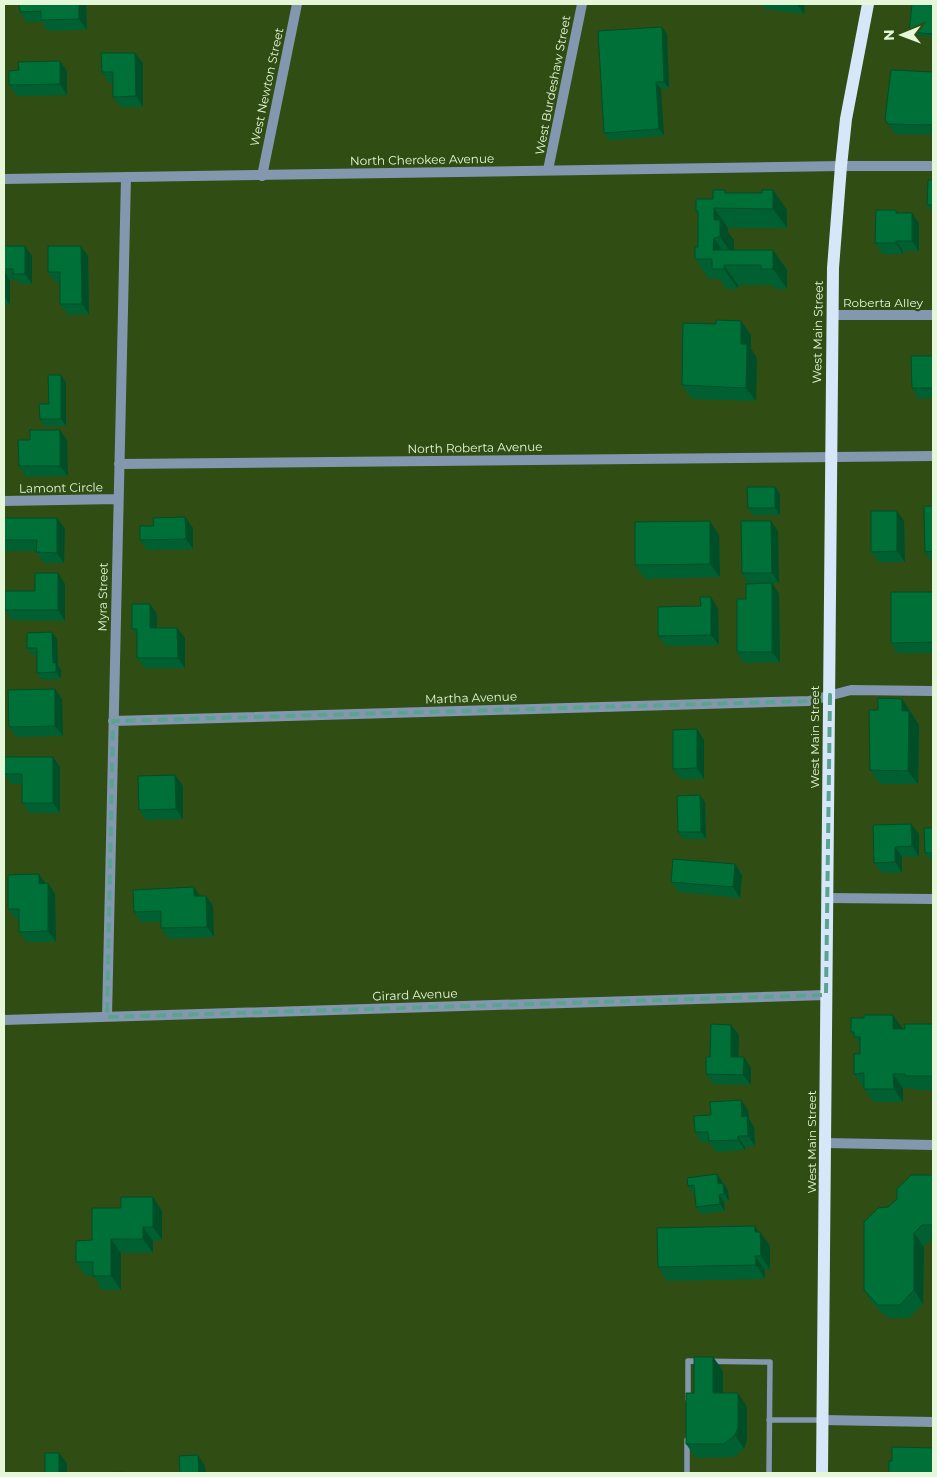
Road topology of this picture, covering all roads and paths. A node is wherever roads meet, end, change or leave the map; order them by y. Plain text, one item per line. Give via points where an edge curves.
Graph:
1 (297, 4) edge
2 (582, 4) edge
3 (868, 4) edge
4 (841, 166) junction
5 (933, 166) edge
6 (548, 170) junction
7 (262, 176) junction
8 (126, 177) junction
9 (4, 179) edge
10 (832, 315) junction
11 (933, 315) edge
12 (831, 456) junction
13 (933, 456) edge
14 (119, 464) junction
15 (118, 499) junction
16 (4, 501) edge
17 (933, 691) edge
18 (830, 695) junction
19 (113, 721) junction
20 (828, 898) junction
21 (933, 899) edge
22 (826, 995) junction
23 (107, 1017) junction
24 (4, 1020) edge
25 (825, 1143) junction
26 (933, 1144) edge
27 (688, 1408) edge
28 (770, 1420) junction
29 (823, 1420) junction
30 (933, 1422) edge
31 (687, 1436) edge
32 (687, 1473) edge
33 (769, 1473) edge
34 (822, 1473) edge

1 - 7 street, West Newton Street
2 - 6 street, West Burdeshaw Street
3 - 4 main road, West Main Street via 846,119
4 - 5 street, North Cherokee Avenue
4 - 6 street, North Cherokee Avenue
4 - 10 main road, West Main Street
6 - 7 street, North Cherokee Avenue
7 - 8 street, North Cherokee Avenue
8 - 9 street, North Cherokee Avenue
8 - 14 street, Myra Street
10 - 11 street, Roberta Alley
10 - 12 main road, West Main Street
12 - 13 street, North Roberta Avenue
12 - 14 street, North Roberta Avenue
12 - 18 main road, West Main Street
14 - 15 street, Myra Street
15 - 16 street, Lamont Circle
15 - 19 street, Myra Street
17 - 18 street, Martha Avenue via 851,690
18 - 19 street, Martha Avenue via 809,701
18 - 20 main road, West Main Street
19 - 23 street, Myra Street
20 - 21 street
20 - 22 main road, West Main Street
22 - 23 street, Girard Avenue
22 - 25 main road, West Main Street
23 - 24 street, Girard Avenue
25 - 26 street
25 - 29 main road, West Main Street
27 - 28 lane via 688,1361 770,1362
28 - 29 lane
28 - 33 lane
29 - 30 street
29 - 34 main road, West Main Street
31 - 32 lane

